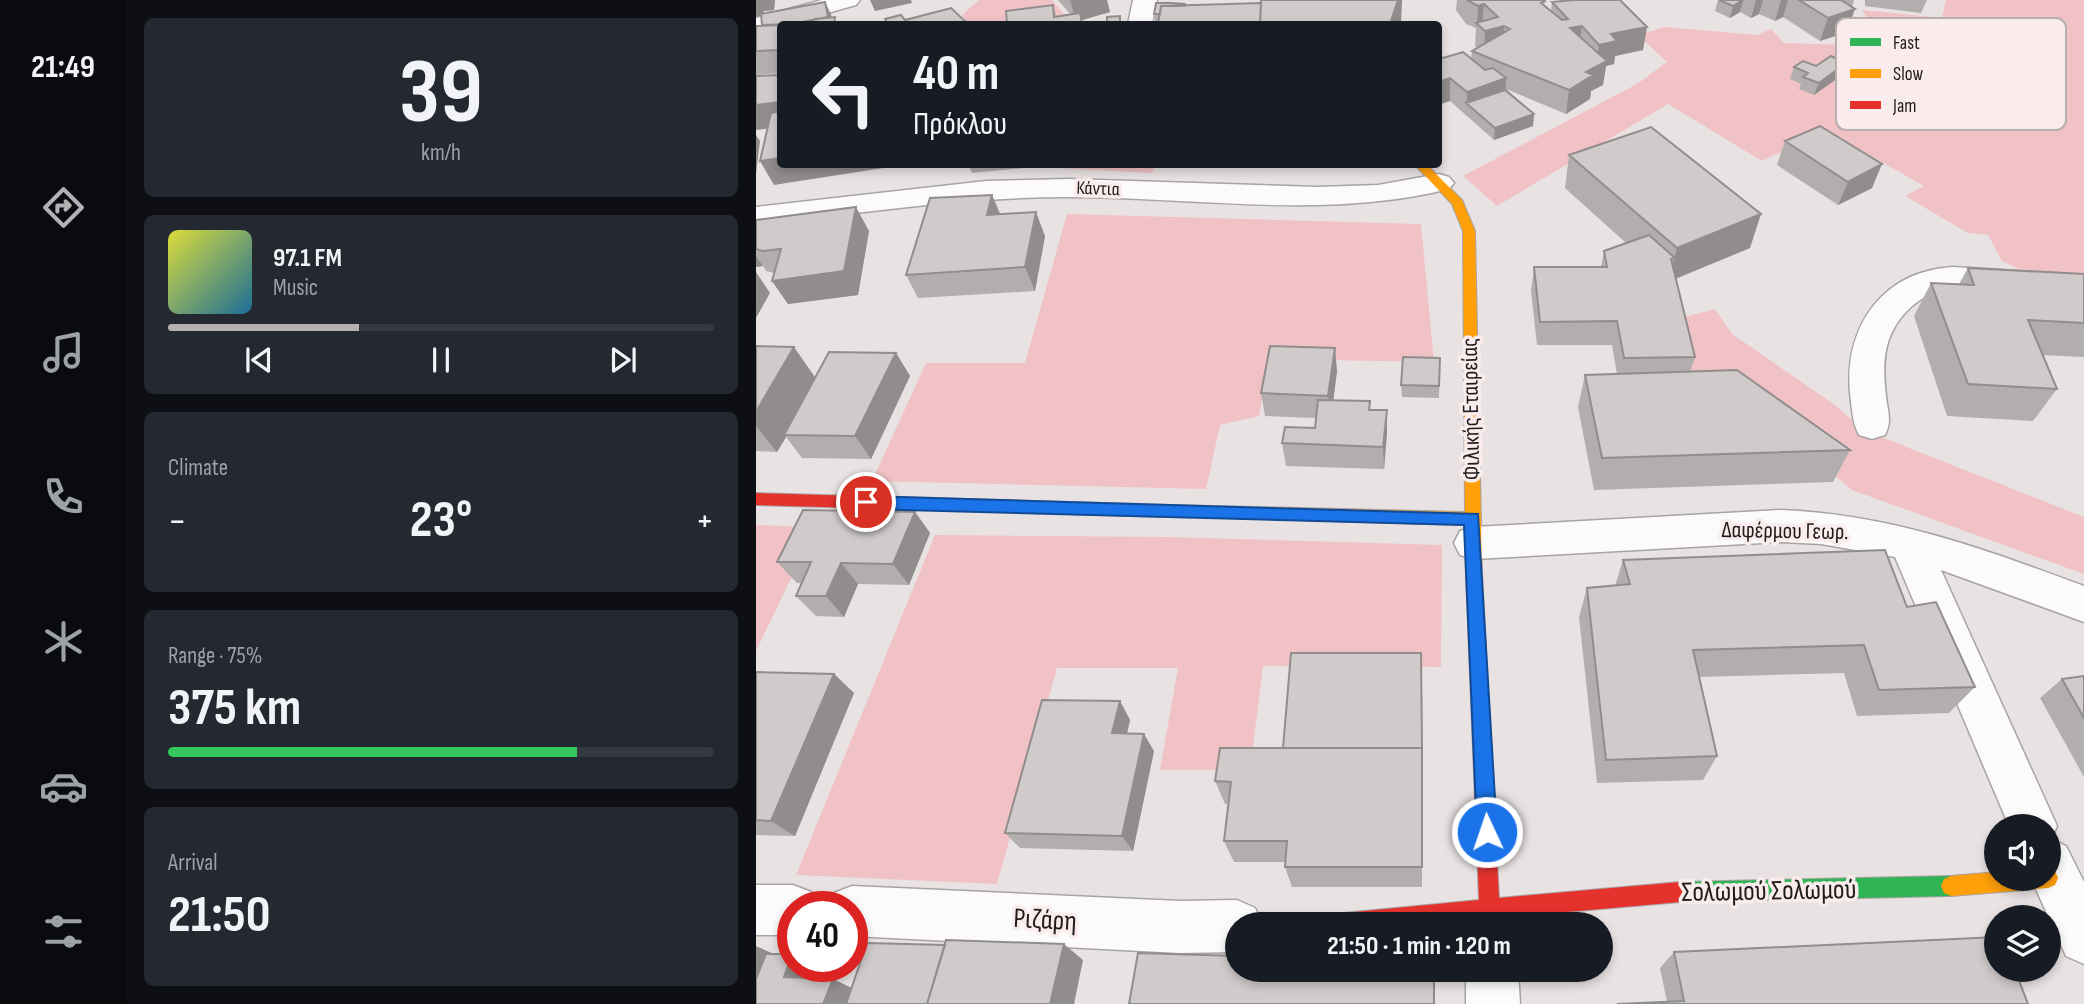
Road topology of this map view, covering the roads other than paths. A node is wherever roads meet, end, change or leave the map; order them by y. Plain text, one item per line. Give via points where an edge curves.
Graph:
1 (848, 0) edge
2 (1145, 0) edge
3 (1141, 21) edge
4 (756, 26) edge
5 (1429, 174) edge
6 (756, 216) edge
7 (2084, 286) edge
8 (1872, 425) dead end
9 (756, 499) edge
10 (1473, 531) junction
11 (1909, 542) junction
12 (2084, 604) edge
13 (2028, 814) edge
14 (2061, 883) edge
15 (1984, 886) edge
16 (777, 909) edge
17 (756, 910) edge
18 (868, 912) edge
19 (1490, 912) edge
20 (1520, 912) edge
21 (1225, 926) edge
22 (2084, 938) edge
23 (1492, 982) edge
24 (1493, 1004) edge

1 - 4 street
2 - 3 street
5 - 6 street, Κάντια via 1402,191 1318,196 986,190
5 - 10 street, Φιλικής Εταιρείας via 1461,207 1469,231
7 - 8 street via 1953,278 1913,289 1890,307 1869,340 1866,370
9 - 10 street
10 - 11 street, Δαφέρμου Γεωρ. via 1807,526
10 - 19 street, Φιλικής Εταιρείας
11 - 12 street, Δαφέρμου Γεωρ.
11 - 13 street
14 - 22 street
15 - 20 street, Σολωμού Σολωμού via 1627,894
16 - 17 street
18 - 21 street, Ριζάρη
23 - 24 street

